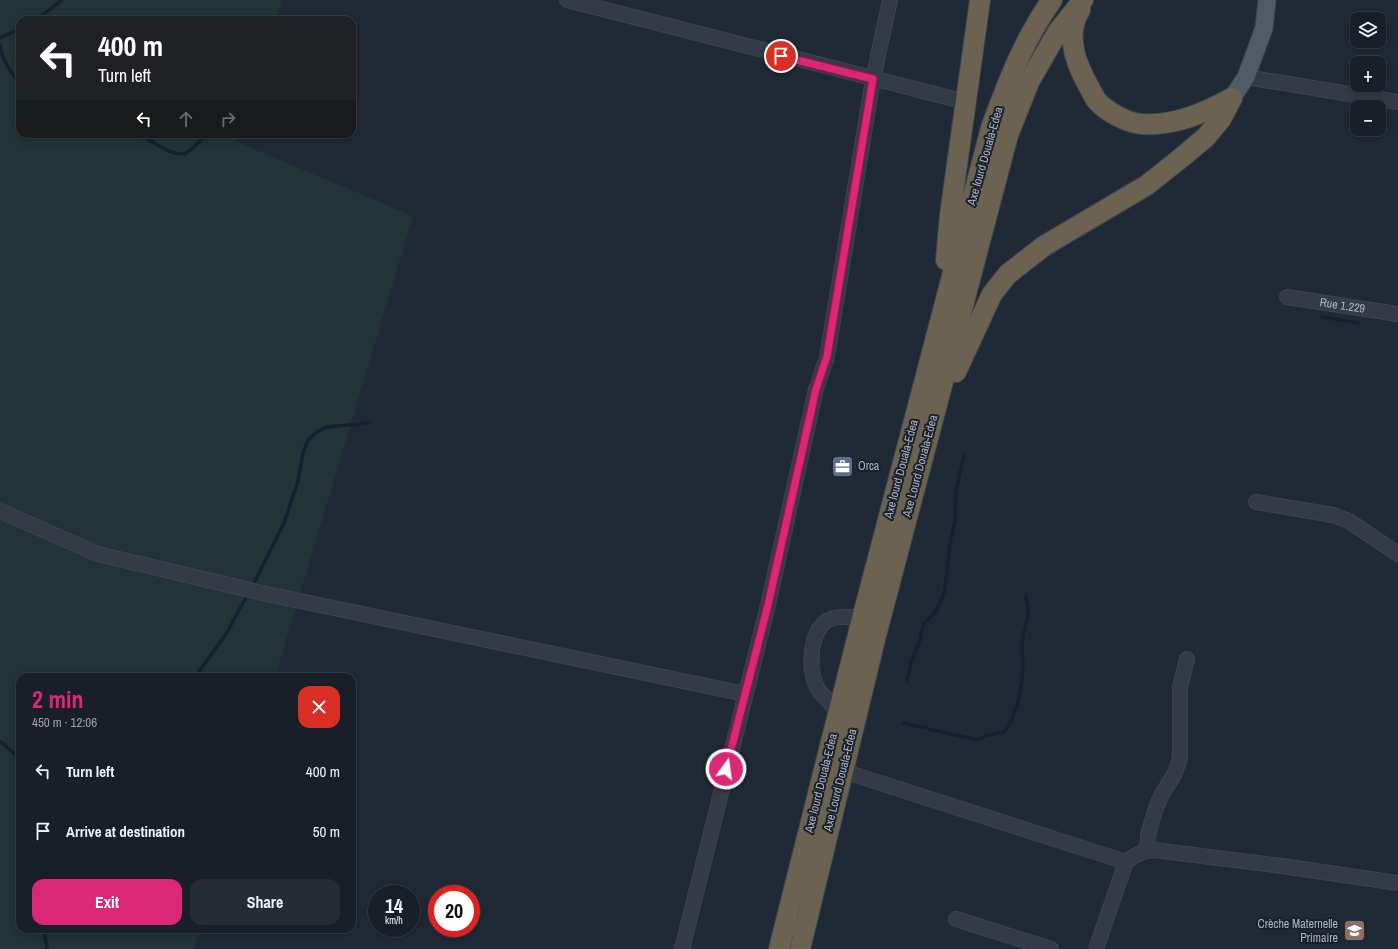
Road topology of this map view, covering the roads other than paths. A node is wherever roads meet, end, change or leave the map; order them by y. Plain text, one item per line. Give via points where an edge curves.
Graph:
1 (567, 0) edge
2 (890, 0) edge
3 (980, 0) edge
4 (1052, 0) edge
5 (1083, 0) edge
6 (1086, 0) edge
7 (1267, 0) edge
8 (1246, 77) junction
9 (873, 79) junction
10 (1232, 98) junction
11 (966, 102) junction
12 (1398, 102) edge
13 (1287, 297) dead end
14 (1398, 314) edge
15 (941, 317) junction
16 (928, 438) junction
17 (1256, 502) dead end
18 (0, 511) edge
19 (1398, 554) edge
20 (862, 619) junction
21 (1187, 659) dead end
22 (745, 694) junction
23 (840, 712) junction
24 (843, 771) junction
25 (1147, 850) junction
26 (1126, 862) junction
27 (1398, 883) edge
28 (956, 920) dead end
29 (682, 949) edge
30 (779, 949) edge
31 (800, 949) edge
32 (1051, 949) edge
33 (1096, 949) edge

1 - 9 street
2 - 9 street
3 - 11 highway
4 - 15 highway, Axe lourd Douala-Edea via 1039,18 1011,74 991,128
5 - 16 highway, Axe Lourd Douala-Edea via 1058,32 1029,82 1008,135
6 - 10 highway via 1075,18 1072,36 1074,54 1097,100 1116,115 1141,124 1167,123 1196,115
7 - 8 main road via 1264,28
8 - 10 main road
8 - 12 street
9 - 11 street
9 - 22 street via 827,356 816,389 768,605
10 - 16 highway via 1221,120 1206,137 1147,185 1044,246 1008,274 992,294 979,319
11 - 15 highway via 950,215
13 - 14 street, Rue 1.229
15 - 20 highway, Axe lourd Douala-Edea
16 - 24 highway, Axe Lourd Douala-Edea via 876,632
17 - 19 street via 1349,520
18 - 22 street via 98,554 262,593
20 - 23 highway, Axe lourd Douala-Edea
20 - 23 street via 842,616 824,623 813,642 811,670 820,692
21 - 25 street via 1180,687 1180,758 1155,811 1148,835
22 - 29 street
23 - 30 highway, Axe lourd Douala-Edea
24 - 26 street
24 - 31 highway, Axe Lourd Douala-Edea
25 - 26 street
25 - 27 street
26 - 33 street
28 - 32 street

